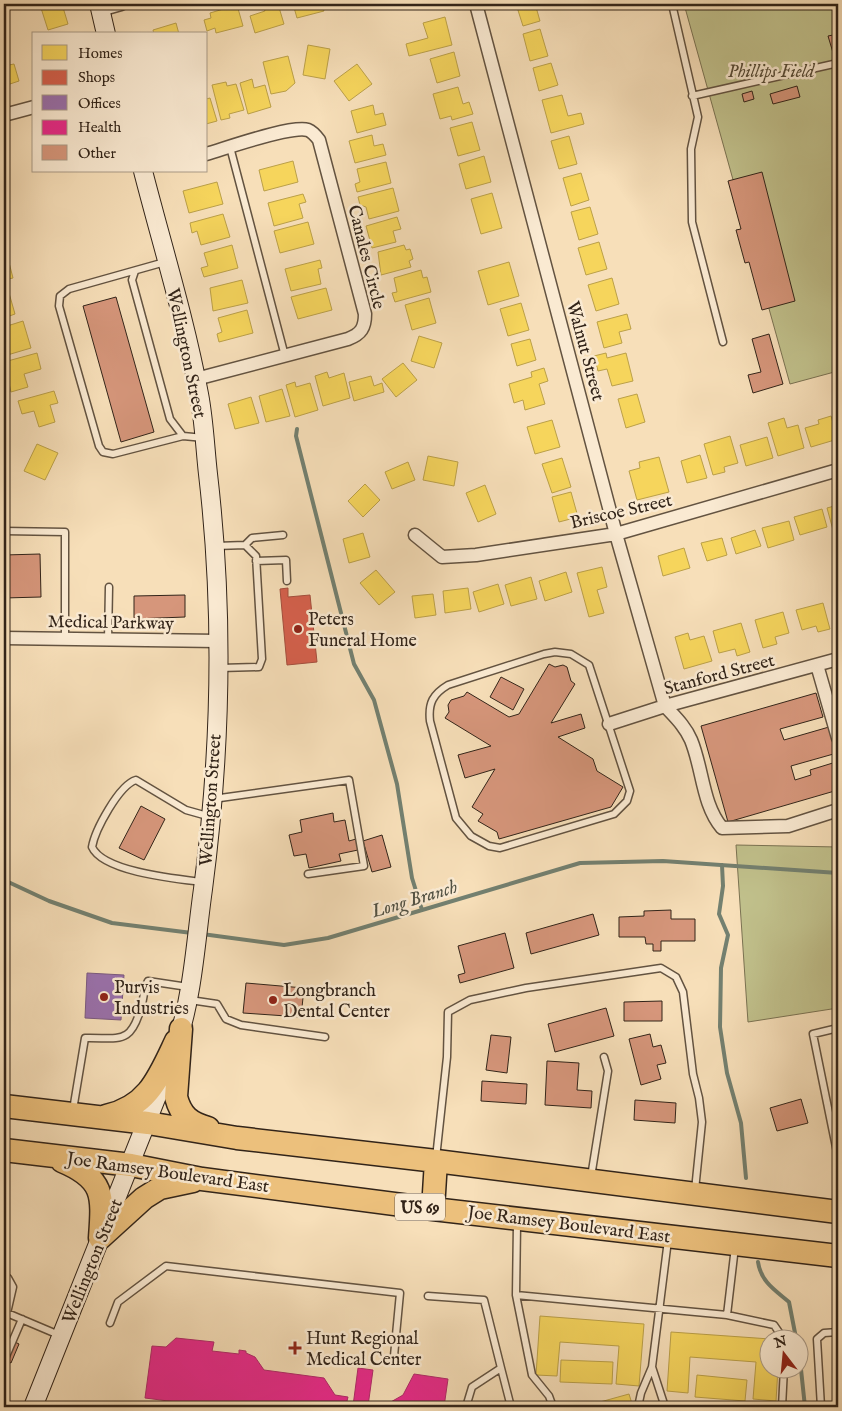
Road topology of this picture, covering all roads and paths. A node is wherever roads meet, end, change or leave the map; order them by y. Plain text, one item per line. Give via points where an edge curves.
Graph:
1 (120, 4) edge
2 (476, 4) edge
3 (672, 4) edge
4 (99, 7) edge
5 (105, 32) edge
6 (838, 63) edge
7 (692, 96) junction
8 (32, 107) edge
9 (4, 114) edge
10 (230, 147) junction
11 (208, 153) edge
12 (143, 172) edge
13 (166, 262) junction
14 (135, 271) junction
15 (723, 342) dead end
16 (285, 356) junction
17 (196, 379) junction
18 (183, 436) junction
19 (204, 438) junction
20 (838, 470) edge
21 (4, 531) edge
22 (616, 534) junction
23 (283, 535) dead end
24 (415, 535) dead end
25 (245, 545) junction
26 (215, 546) junction
27 (256, 561) junction
28 (287, 581) dead end
29 (109, 587) dead end
30 (4, 638) edge
31 (65, 639) junction
32 (108, 640) junction
33 (218, 641) junction
34 (838, 658) edge
35 (817, 665) junction
36 (218, 668) junction
37 (664, 706) junction
38 (609, 724) junction
39 (838, 738) edge
40 (212, 799) junction
41 (838, 810) edge
42 (211, 817) junction
43 (308, 874) dead end
44 (204, 882) junction
45 (187, 993) junction
46 (838, 1028) edge
47 (181, 1029) junction
48 (325, 1037) dead end
49 (604, 1057) dead end
50 (4, 1106) edge
51 (72, 1114) junction
52 (101, 1117) junction
53 (148, 1123) junction
54 (237, 1138) junction
55 (5, 1153) edge
56 (49, 1155) junction
57 (838, 1157) edge
58 (436, 1161) junction
59 (131, 1165) junction
60 (202, 1179) junction
61 (590, 1181) junction
62 (694, 1194) junction
63 (433, 1209) junction
64 (838, 1212) edge
65 (517, 1218) junction
66 (668, 1236) junction
67 (100, 1238) junction
68 (736, 1244) junction
69 (838, 1256) edge
70 (4, 1276) edge
71 (516, 1295) junction
72 (428, 1296) dead end
73 (659, 1309) junction
74 (5, 1312) edge
75 (727, 1315) junction
76 (22, 1319) junction
77 (110, 1322) dead end
78 (776, 1328) edge
79 (838, 1332) edge
80 (62, 1336) junction
81 (394, 1356) dead end
82 (4, 1361) edge
83 (652, 1367) junction
84 (501, 1368) junction
85 (783, 1378) edge
86 (33, 1407) edge
87 (466, 1407) edge
88 (511, 1407) edge
89 (553, 1407) edge
90 (638, 1407) edge
91 (665, 1407) edge
92 (782, 1407) edge
93 (821, 1407) edge

1 - 4 street
2 - 22 street, Walnut Street
3 - 7 lane
4 - 5 street
6 - 7 lane
7 - 15 lane via 698,117 691,149 692,222
8 - 9 street
10 - 11 street, Canales Circle
10 - 16 lane
10 - 16 street, Canales Circle via 293,130 310,130 315,134 360,295 365,324 356,336
12 - 13 street, Wellington Street
13 - 14 lane
13 - 17 street, Wellington Street
14 - 18 lane via 132,280 170,419
14 - 18 lane via 69,289 60,296 59,306 99,446 103,452 113,454
16 - 17 street, Canales Circle
17 - 19 street, Wellington Street
18 - 19 lane
19 - 26 street, Wellington Street
20 - 22 street, Briscoe Street
21 - 31 lane via 65,532
22 - 24 street, Briscoe Street via 476,556 442,557
22 - 37 street, Walnut Street
23 - 25 lane via 252,538
25 - 26 lane
25 - 27 lane via 256,556
26 - 33 street, Wellington Street
27 - 28 lane via 286,560
27 - 36 lane via 262,658 259,667
29 - 32 lane
30 - 31 street, Medical Parkway
31 - 32 street, Medical Parkway
32 - 33 street, Medical Parkway
33 - 36 street, Wellington Street
34 - 35 street, Stanford Street
35 - 37 street, Stanford Street
35 - 39 street
36 - 40 street, Wellington Street
37 - 38 street, Stanford Street
37 - 41 street via 680,721 691,740 711,809 722,828 788,826
38 - 38 lane via 589,666 571,654 544,654 448,685 438,691 428,707 456,818 471,836 500,848 614,814 621,808 630,791
40 - 42 street, Wellington Street
40 - 43 lane via 349,780 364,866
42 - 44 street, Wellington Street
42 - 44 lane via 186,810 136,780 124,788 114,803 94,834 92,847 103,860 118,865 165,878
44 - 45 street, Wellington Street
45 - 47 street, Wellington Street
45 - 48 lane via 218,1004 226,1019 241,1025
45 - 51 lane via 148,981 132,1028 115,1039 85,1038
46 - 57 lane via 813,1034
47 - 52 highway via 151,1090 122,1113
47 - 53 street, Wellington Street
47 - 54 highway via 176,1097 179,1108 185,1118 196,1124
49 - 61 lane via 608,1071
50 - 51 highway
51 - 52 highway
52 - 53 highway
53 - 54 highway
53 - 59 street, Wellington Street
54 - 58 highway
55 - 56 highway, Joe Ramsey Boulevard East / US 69
56 - 59 highway, Joe Ramsey Boulevard East / US 69
56 - 67 highway via 79,1168 94,1182 102,1206
58 - 61 highway
58 - 62 lane via 447,1057 448,1012 470,1000 517,990 661,968 676,977 683,992 689,1049 699,1098 702,1122
58 - 63 highway
59 - 60 highway, Joe Ramsey Boulevard East / US 69
59 - 67 street, Wellington Street
60 - 63 highway, Joe Ramsey Boulevard East / US 69
60 - 67 highway via 160,1188 144,1198
61 - 62 highway
62 - 64 highway
63 - 65 highway, Joe Ramsey Boulevard East / US 69
65 - 66 highway, Joe Ramsey Boulevard East / US 69
65 - 71 lane
66 - 68 highway, Joe Ramsey Boulevard East / US 69
66 - 73 lane
67 - 80 street, Wellington Street
68 - 69 highway, Joe Ramsey Boulevard East / US 69
68 - 75 lane
70 - 74 lane via 13,1287
71 - 73 lane
71 - 89 lane via 532,1375 549,1396
72 - 84 lane via 484,1300
73 - 75 lane
73 - 83 lane
74 - 76 lane
75 - 78 lane
76 - 80 lane
76 - 82 lane
77 - 81 lane via 118,1302 166,1266 400,1293
79 - 93 lane via 824,1333 817,1339
80 - 86 street, Wellington Street
83 - 90 lane
83 - 91 lane
84 - 87 lane via 472,1387
84 - 88 lane
85 - 92 lane

